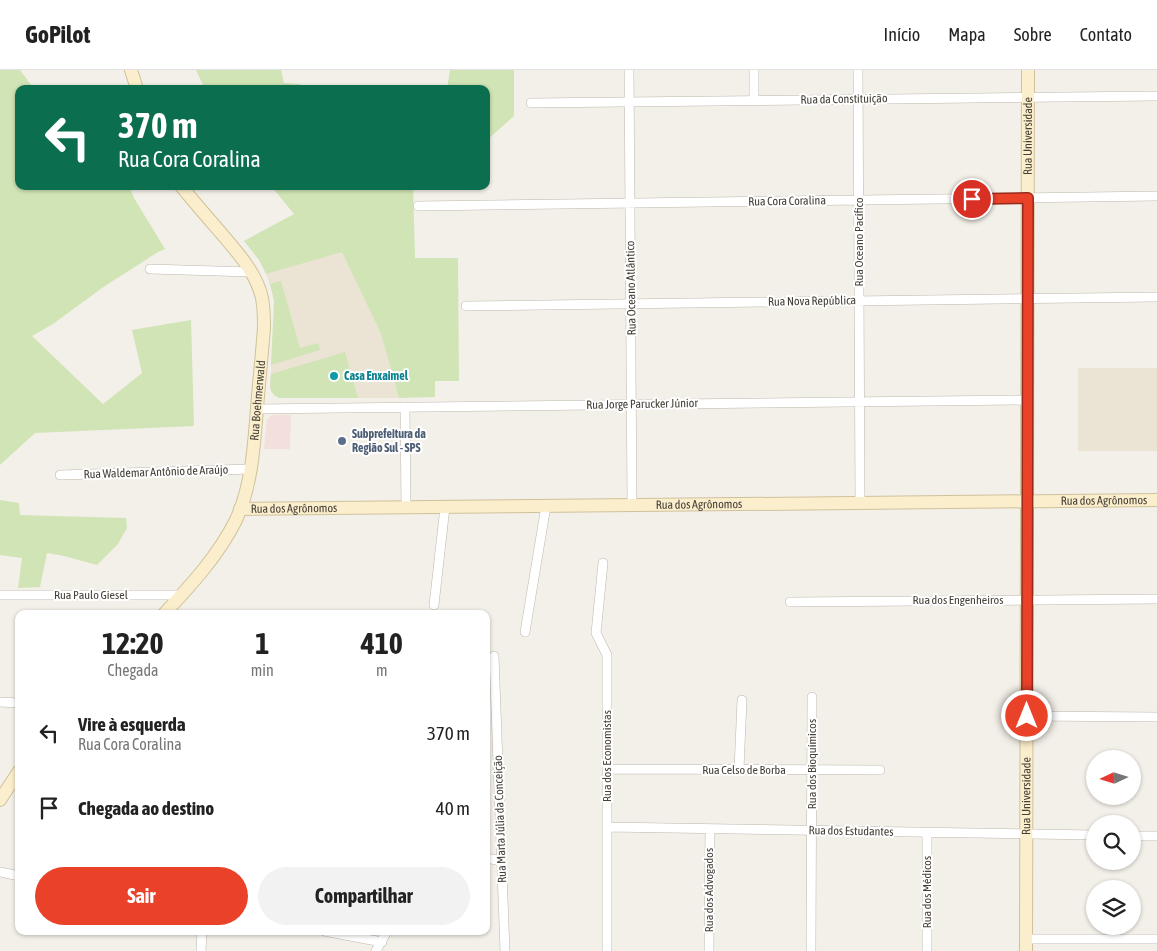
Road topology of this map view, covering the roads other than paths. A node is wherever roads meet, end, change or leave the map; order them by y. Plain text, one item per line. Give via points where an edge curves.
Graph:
1 (131, 70) edge
2 (629, 70) edge
3 (754, 70) edge
4 (858, 70) edge
5 (1028, 70) edge
6 (136, 85) edge
7 (1157, 96) edge
8 (1028, 97) junction
9 (858, 99) junction
10 (754, 100) junction
11 (629, 102) junction
12 (531, 103) dead end
13 (184, 190) edge
14 (1157, 196) edge
15 (1028, 198) junction
16 (859, 200) junction
17 (630, 203) junction
18 (418, 206) dead end
19 (150, 269) dead end
20 (251, 272) junction
21 (1157, 297) edge
22 (1028, 299) junction
23 (859, 301) junction
24 (631, 304) junction
25 (466, 306) dead end
26 (1028, 400) junction
27 (860, 402) junction
28 (632, 404) junction
29 (405, 407) junction
30 (257, 408) junction
31 (251, 468) junction
32 (60, 475) dead end
33 (1157, 500) edge
34 (1027, 502) junction
35 (860, 503) junction
36 (546, 506) junction
37 (632, 506) junction
38 (445, 507) junction
39 (406, 508) junction
40 (240, 509) junction
41 (603, 563) dead end
42 (182, 594) junction
43 (0, 596) edge
44 (1157, 599) edge
45 (1027, 600) junction
46 (790, 602) dead end
47 (434, 605) dead end
48 (168, 610) edge
49 (525, 632) dead end
50 (494, 656) dead end
51 (812, 697) dead end
52 (742, 700) dead end
53 (0, 702) edge
54 (15, 702) edge
55 (1027, 716) junction
56 (1157, 717) edge
57 (607, 769) junction
58 (739, 770) junction
59 (812, 770) junction
60 (880, 770) dead end
61 (15, 778) edge
62 (0, 800) edge
63 (607, 827) junction
64 (710, 829) junction
65 (811, 830) junction
66 (927, 832) junction
67 (1027, 834) junction
68 (1086, 835) edge
69 (1141, 836) edge
70 (1157, 836) edge
71 (490, 859) edge
72 (502, 861) junction
73 (0, 872) edge
74 (15, 875) edge
75 (202, 935) edge
76 (345, 935) edge
77 (386, 935) edge
78 (1157, 939) edge
79 (382, 942) junction
80 (1026, 945) edge
81 (201, 951) edge
82 (376, 951) edge
83 (505, 951) edge
84 (607, 951) edge
85 (709, 951) edge
86 (811, 951) edge
87 (927, 951) edge

1 - 6 street
2 - 11 street, Rua Oceano Atlântico
3 - 10 street
4 - 9 street, Rua Oceano Pacífico
5 - 8 street, Rua Universidade
7 - 8 street, Rua da Constituição
8 - 9 street, Rua da Constituição
8 - 15 street, Rua Universidade
9 - 10 street, Rua da Constituição
9 - 16 street, Rua Oceano Pacífico
10 - 11 street, Rua da Constituição
11 - 12 street, Rua da Constituição
11 - 17 street, Rua Oceano Atlântico
13 - 20 street, Rua Boehmerwald
14 - 15 street, Rua Cora Coralina
15 - 16 street, Rua Cora Coralina
15 - 22 street, Rua Universidade
16 - 17 street, Rua Cora Coralina
16 - 23 street, Rua Oceano Pacífico
17 - 18 street, Rua Cora Coralina
17 - 24 street, Rua Oceano Atlântico
19 - 20 street
20 - 30 street, Rua Boehmerwald via 262,297 264,313
21 - 22 street, Rua Nova República
22 - 23 street, Rua Nova República
22 - 26 street, Rua Universidade
23 - 24 street, Rua Nova República
23 - 27 street, Rua Oceano Pacífico
24 - 25 street, Rua Nova República
24 - 28 street, Rua Oceano Atlântico
26 - 27 street, Rua Jorge Parucker Júnior
26 - 34 street, Rua Universidade
27 - 28 street, Rua Jorge Parucker Júnior
27 - 35 street, Rua Oceano Pacífico
28 - 29 street, Rua Jorge Parucker Júnior
28 - 37 street, Rua Oceano Atlântico
29 - 30 street, Rua Jorge Parucker Júnior
29 - 39 street
30 - 31 street, Rua Boehmerwald
31 - 32 street, Rua Waldemar Antônio de Araújo
31 - 40 street, Rua Boehmerwald
33 - 34 street, Rua dos Agrônomos
34 - 35 street, Rua dos Agrônomos
34 - 45 street, Rua Universidade
35 - 37 street, Rua dos Agrônomos
36 - 37 street, Rua dos Agrônomos
36 - 38 street, Rua dos Agrônomos
36 - 49 street
38 - 39 street, Rua dos Agrônomos
38 - 47 street
39 - 40 street, Rua dos Agrônomos
40 - 42 street, Rua Boehmerwald via 226,538
41 - 57 street, Rua dos Economistas via 596,633 607,655
42 - 43 street, Rua Paulo Giesel
42 - 48 street, Rua Boehmerwald
44 - 45 street, Rua dos Engenheiros
45 - 46 street, Rua dos Engenheiros
45 - 55 street, Rua Universidade
50 - 72 street, Rua Marta Júlia da Conceição
51 - 59 street, Rua dos Bioquímicos
52 - 58 street
53 - 54 street
55 - 56 street
55 - 67 street, Rua Universidade
57 - 58 street, Rua Celso de Borba
57 - 63 street, Rua dos Economistas
58 - 59 street, Rua Celso de Borba
59 - 60 street, Rua Celso de Borba
59 - 65 street, Rua dos Bioquímicos
61 - 62 street
63 - 64 street, Rua dos Estudantes
63 - 84 street, Rua dos Economistas
64 - 65 street, Rua dos Estudantes
64 - 85 street, Rua dos Advogados
65 - 66 street, Rua dos Estudantes
65 - 86 street, Rua dos Bioquímicos
66 - 67 street, Rua dos Estudantes
66 - 87 street, Rua dos Médicos
67 - 68 street, Rua dos Estudantes
67 - 80 street, Rua Universidade
69 - 70 street
71 - 72 street
72 - 83 street, Rua Marta Júlia da Conceição
73 - 74 street
75 - 81 street
76 - 79 street
77 - 79 street
78 - 80 street
79 - 82 street

